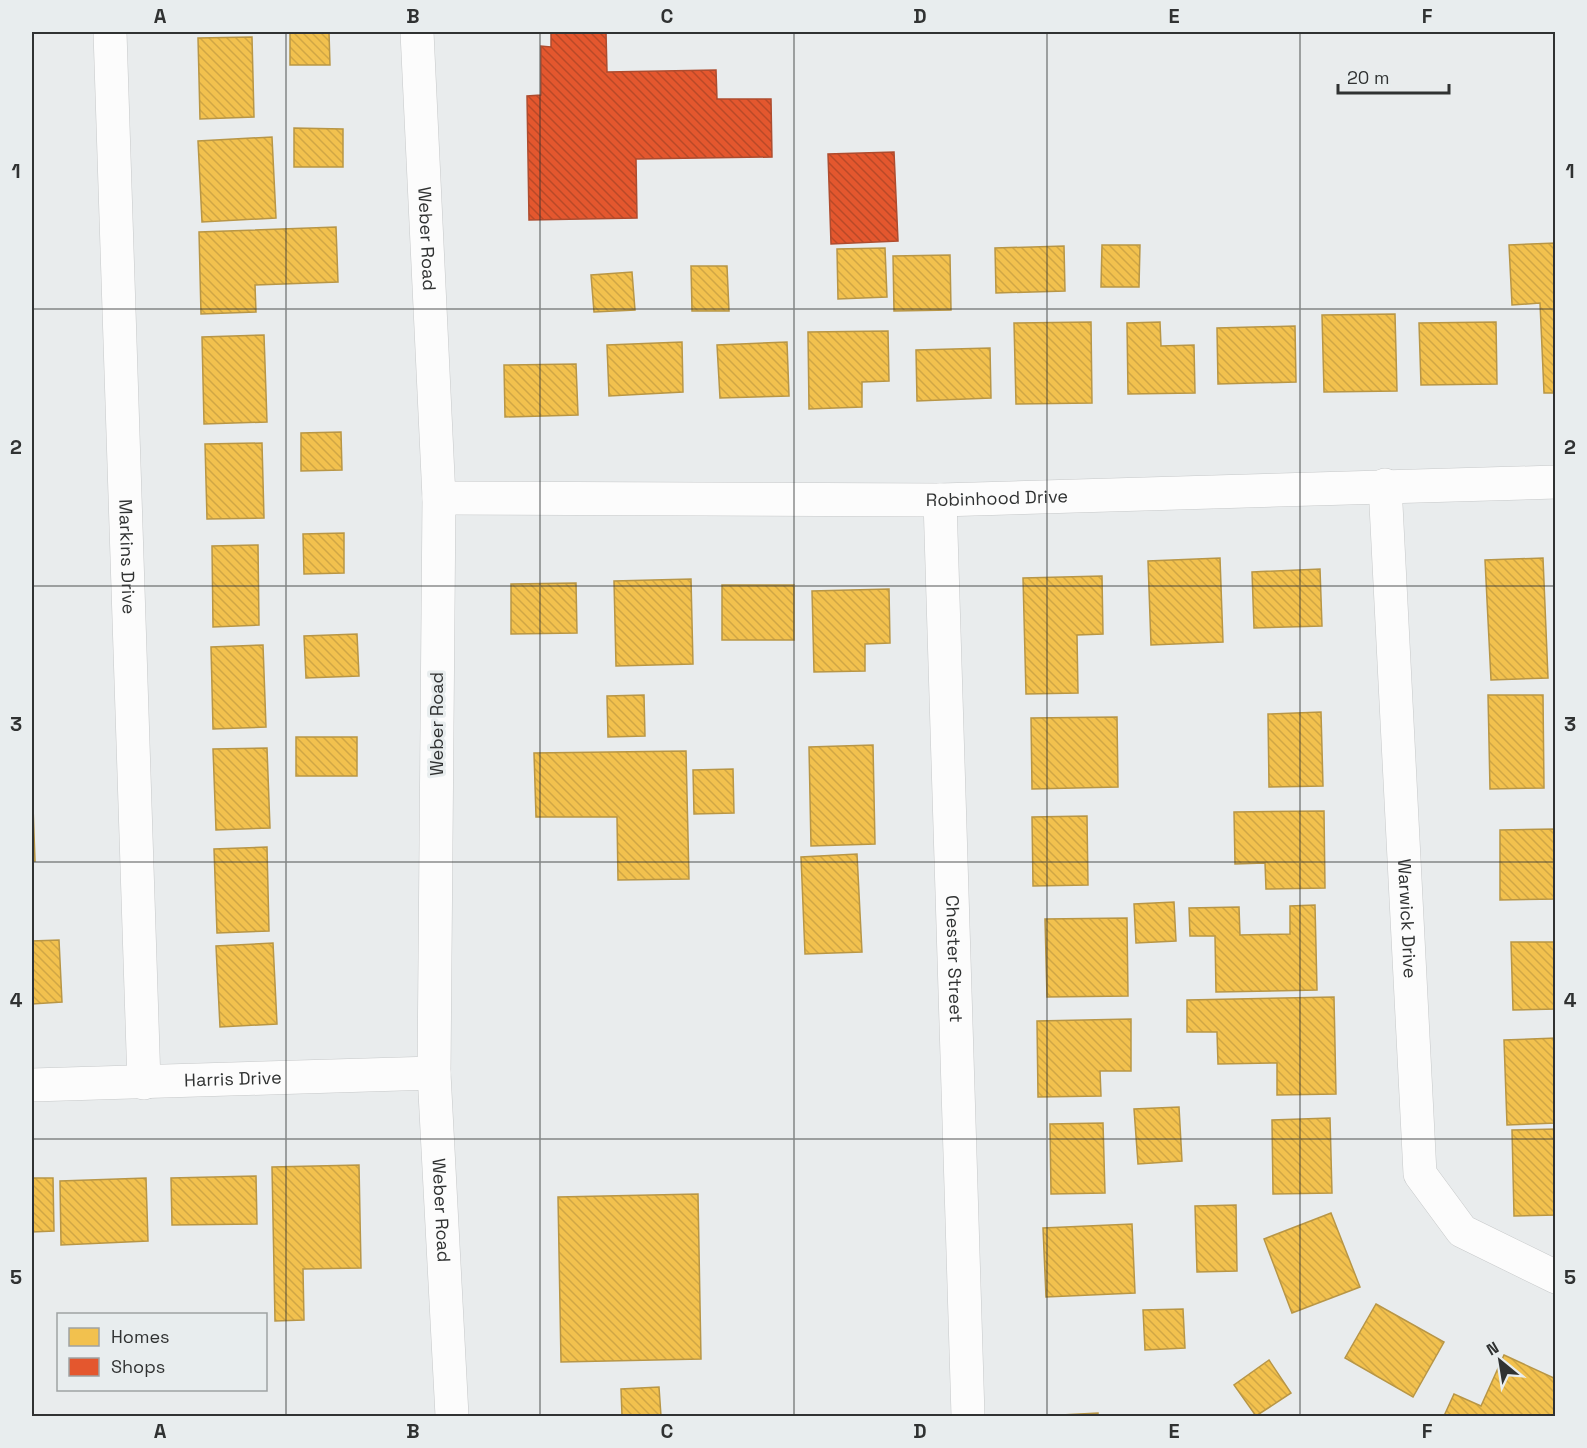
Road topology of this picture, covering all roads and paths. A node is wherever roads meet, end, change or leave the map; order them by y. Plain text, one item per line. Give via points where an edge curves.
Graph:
1 (110, 32) edge
2 (417, 32) edge
3 (1556, 482) edge
4 (1385, 485) junction
5 (439, 498) junction
6 (940, 500) junction
7 (434, 1073) junction
8 (144, 1083) junction
9 (32, 1085) edge
10 (1556, 1278) edge
11 (452, 1416) edge
12 (968, 1416) edge

1 - 8 street, Markins Drive
2 - 5 street, Weber Road
3 - 4 street, Robinhood Drive
4 - 6 street, Robinhood Drive
4 - 10 street, Warwick Drive via 1420,1174 1462,1231
5 - 6 street, Robinhood Drive
5 - 7 street, Weber Road
6 - 12 street, Chester Street
7 - 8 street, Harris Drive
7 - 11 street, Weber Road
8 - 9 street, Harris Drive

